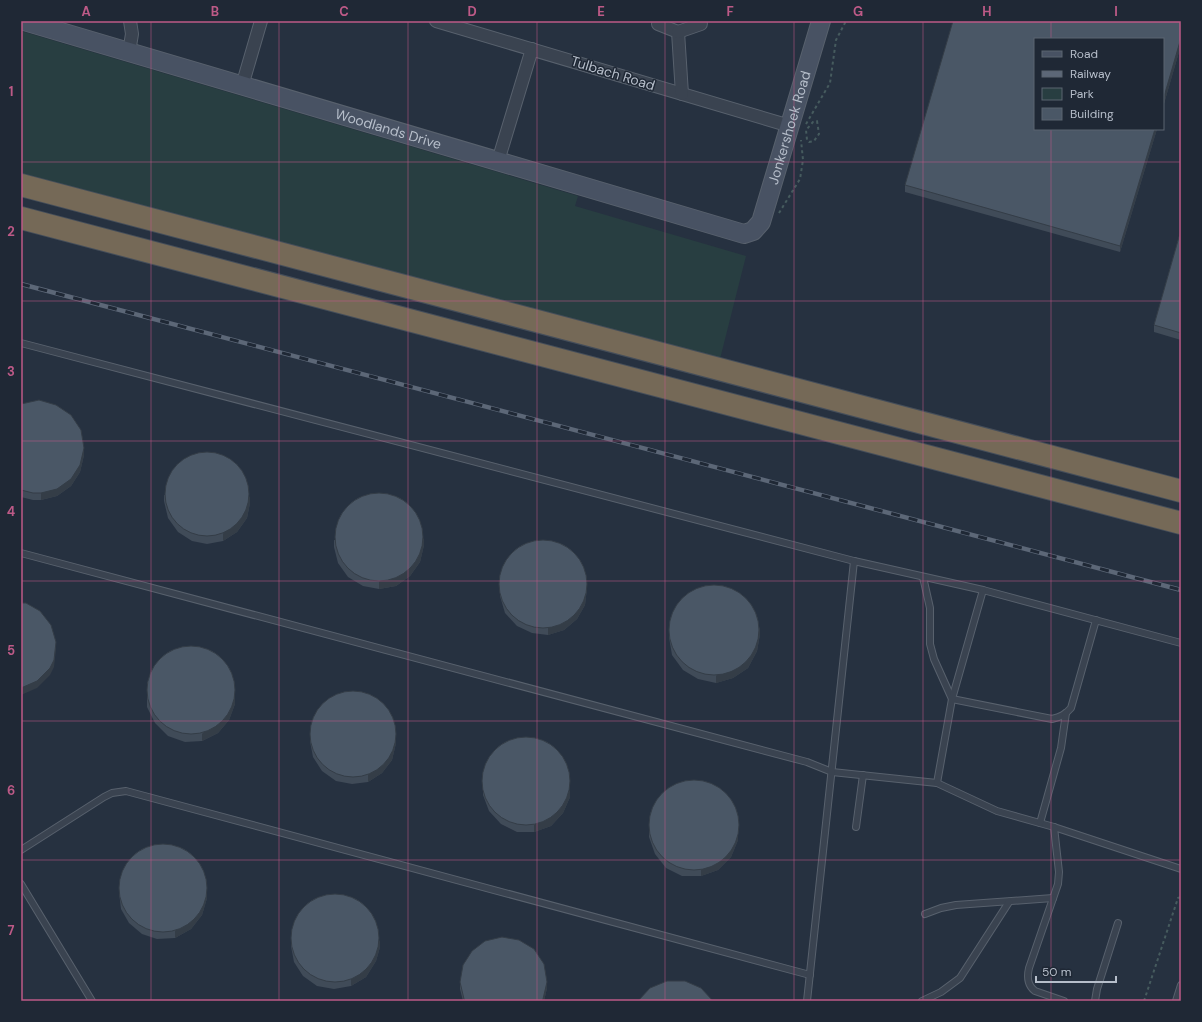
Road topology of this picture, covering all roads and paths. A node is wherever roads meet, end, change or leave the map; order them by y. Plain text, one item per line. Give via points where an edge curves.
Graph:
1 (24, 21) edge
2 (130, 21) edge
3 (261, 21) edge
4 (436, 21) edge
5 (821, 21) edge
6 (846, 21) edge
7 (658, 24) dead end
8 (701, 24) dead end
9 (678, 32) junction
10 (532, 50) junction
11 (129, 52) junction
12 (242, 86) junction
13 (682, 94) junction
14 (800, 130) junction
15 (498, 161) junction
16 (21, 185) edge
17 (21, 218) edge
18 (777, 218) dead end
19 (753, 231) joint
20 (21, 343) edge
21 (1181, 491) edge
22 (1181, 523) edge
23 (21, 553) edge
24 (854, 561) junction
25 (923, 577) junction
26 (984, 590) junction
27 (1096, 620) junction
28 (1181, 643) edge
29 (952, 699) junction
30 (1066, 713) junction
31 (832, 772) junction
32 (863, 775) junction
33 (937, 783) junction
34 (1040, 823) junction
35 (856, 826) dead end
36 (1054, 827) junction
37 (21, 850) edge
38 (1181, 869) edge
39 (21, 884) edge
40 (1181, 897) edge
41 (1053, 898) junction
42 (1009, 902) junction
43 (925, 914) dead end
44 (1118, 923) dead end
45 (810, 975) junction
46 (1181, 985) edge
47 (92, 1001) edge
48 (807, 1001) edge
49 (922, 1001) edge
50 (1064, 1001) edge
51 (1095, 1001) edge
52 (1144, 1001) edge
53 (1176, 1001) edge

1 - 11 street, Woodlands Drive
2 - 11 street via 132,34
3 - 12 street
4 - 10 street, Tulbach Road
5 - 14 street, Jonkershoek Road
6 - 14 path via 836,40 830,83
7 - 9 street
8 - 9 street
9 - 13 street
10 - 13 street, Tulbach Road
10 - 15 street
11 - 12 street, Woodlands Drive
12 - 15 street, Woodlands Drive
13 - 14 street, Tulbach Road
14 - 14 path via 809,142 814,141 819,134 816,121
14 - 18 path via 803,160 800,179
14 - 19 street, Jonkershoek Road via 761,222
15 - 19 street, Woodlands Drive via 736,232 744,234
16 - 21 highway
17 - 22 highway
20 - 24 lane
23 - 31 lane via 807,762
24 - 25 lane
24 - 31 lane
25 - 26 lane
25 - 29 lane via 930,608 930,644
26 - 27 lane
26 - 29 lane
27 - 28 lane
27 - 30 lane via 1071,708
29 - 30 lane via 1052,719
29 - 33 lane
30 - 34 lane via 1062,748
31 - 32 lane
31 - 45 lane
32 - 33 lane
32 - 35 lane
33 - 34 lane via 997,811
34 - 36 lane
36 - 38 lane
36 - 41 lane via 1058,878
37 - 45 lane via 104,797 126,791
39 - 47 lane
40 - 52 path via 1178,898
41 - 42 lane
41 - 50 lane via 1029,968 1028,979 1034,992
42 - 43 lane via 956,905
42 - 49 lane via 960,978 941,992
44 - 51 lane
45 - 48 lane
46 - 53 lane

